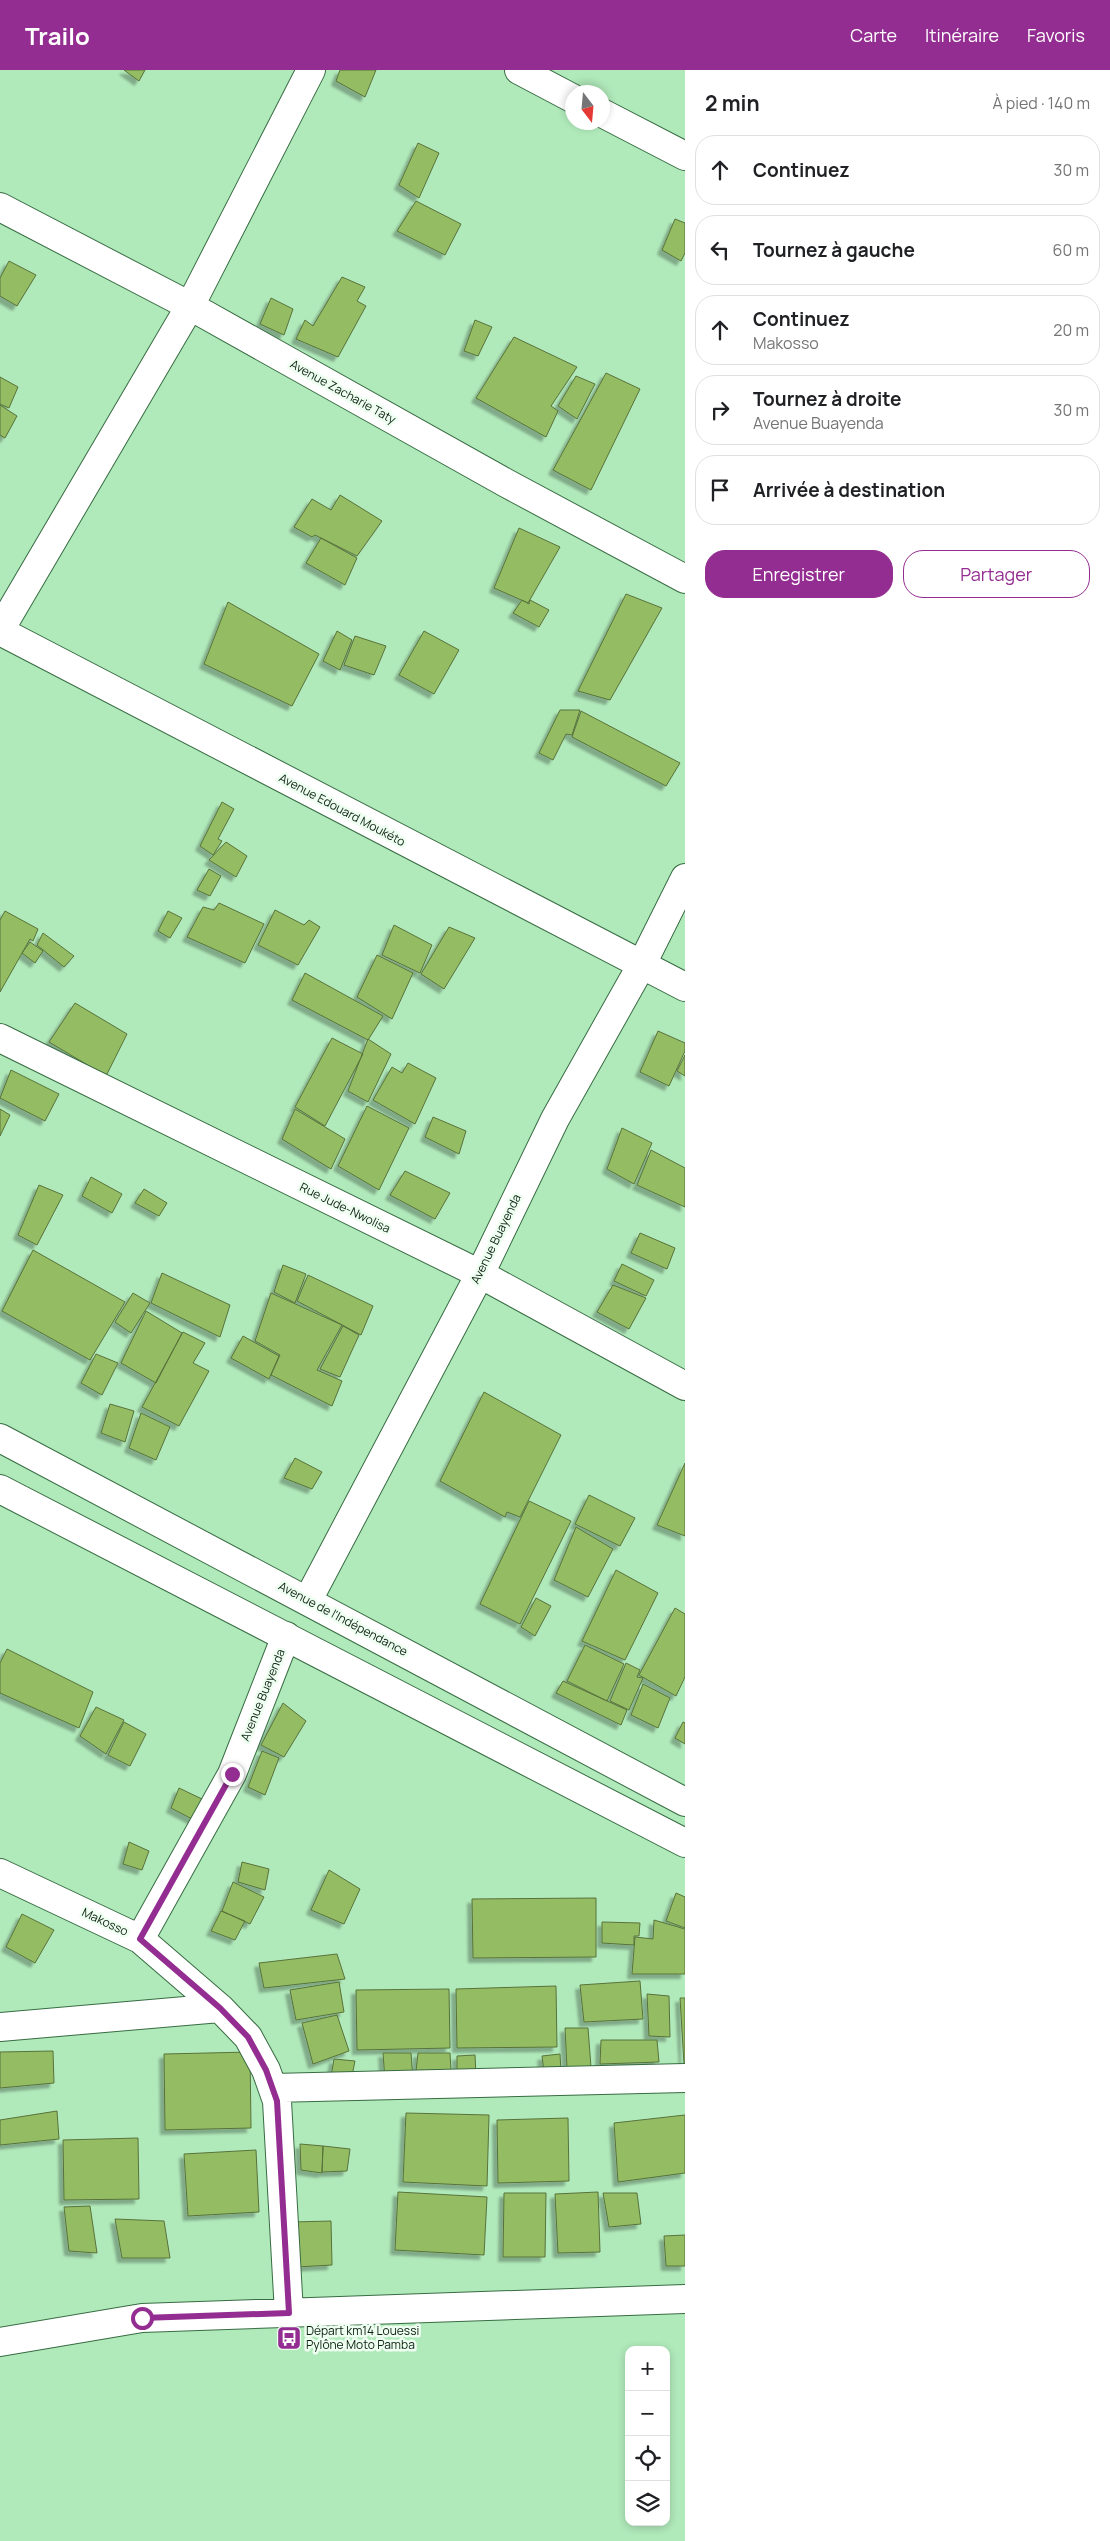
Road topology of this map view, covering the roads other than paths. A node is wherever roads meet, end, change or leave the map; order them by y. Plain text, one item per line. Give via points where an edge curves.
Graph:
1 (311, 70) edge
2 (519, 70) edge
3 (565, 94) edge
4 (610, 118) edge
5 (685, 156) edge
6 (0, 207) edge
7 (190, 306) junction
8 (685, 579) edge
9 (0, 631) edge
10 (685, 878) edge
11 (641, 966) junction
12 (685, 987) edge
13 (0, 1038) edge
14 (480, 1274) junction
15 (685, 1386) edge
16 (0, 1438) edge
17 (0, 1489) edge
18 (308, 1600) junction
19 (286, 1636) junction
20 (685, 1802) edge
21 (685, 1843) edge
22 (0, 1873) edge
23 (140, 1939) junction
24 (220, 2008) junction
25 (0, 2027) edge
26 (685, 2078) edge
27 (272, 2088) junction
28 (685, 2299) edge
29 (289, 2313) junction
30 (0, 2342) edge

1 - 7 street
2 - 3 street
4 - 5 street
6 - 7 street, Avenue Zacharie Taty
7 - 8 street, Avenue Zacharie Taty
7 - 9 street
9 - 11 street, Avenue Edouard Moukéto
10 - 11 street, Avenue Buayenda
11 - 12 street, Avenue Edouard Moukéto
11 - 14 street, Avenue Buayenda via 555,1119
13 - 14 street, Rue Jude-Nwolisa
14 - 15 street, Rue Jude-Nwolisa
14 - 18 street, Avenue Buayenda
16 - 18 street, Avenue de l'Indépendance
17 - 19 street
18 - 20 street, Avenue de l'Indépendance
19 - 21 street
19 - 23 street, Avenue Buayenda via 232,1774
22 - 23 street, Makosso
23 - 24 street, Makosso
24 - 25 street
24 - 27 street, Makosso via 248,2037
26 - 27 street
27 - 29 street, Makosso via 277,2101
28 - 29 street
29 - 30 street via 142,2318

